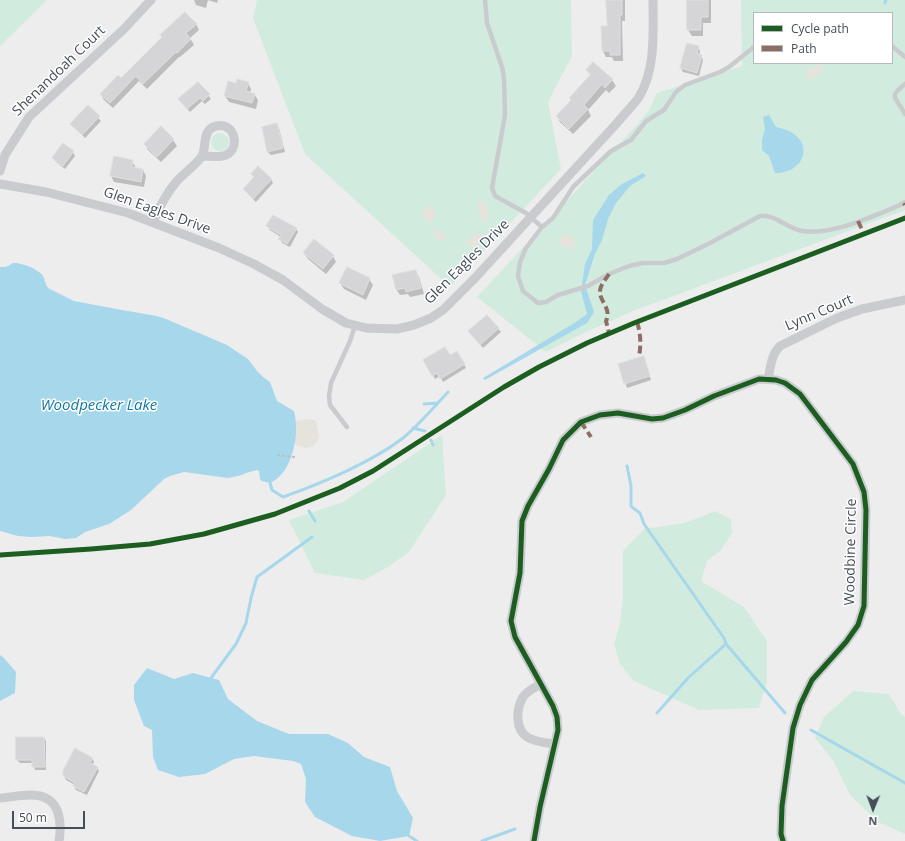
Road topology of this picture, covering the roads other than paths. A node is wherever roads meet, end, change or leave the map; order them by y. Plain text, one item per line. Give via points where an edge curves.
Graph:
1 (151, 0) edge
2 (485, 0) edge
3 (653, 0) edge
4 (893, 47) edge
5 (753, 48) edge
6 (905, 57) edge
7 (905, 84) edge
8 (905, 114) edge
9 (202, 156) dead end
10 (0, 171) edge
11 (0, 184) edge
12 (905, 202) edge
13 (531, 217) junction
14 (153, 222) junction
15 (542, 227) junction
16 (905, 300) edge
17 (355, 326) junction
18 (768, 379) junction
19 (347, 427) dead end
20 (541, 684) junction
21 (555, 744) junction
22 (0, 798) edge
23 (59, 841) edge
24 (534, 841) edge
25 (783, 841) edge

1 - 10 street, Shenandoah Court via 28,117 5,155
2 - 13 lane via 487,23 504,78 505,115 492,192
3 - 13 street, Glen Eagles Drive via 651,60 646,81 638,97
4 - 6 lane
5 - 15 lane via 729,67 685,85 676,92 664,110 646,121 631,140 611,151 573,187 553,218
7 - 8 lane via 895,94 895,98
9 - 14 street via 176,182 162,202
11 - 14 street, Glen Eagles Drive via 103,206
12 - 15 lane via 862,220 821,231 802,231 771,217 760,216 677,259 664,263 629,266 612,272 588,286 542,303 533,300 523,291 518,276 526,248
13 - 15 lane
13 - 17 street, Glen Eagles Drive via 475,278 443,310 431,318 397,329
14 - 17 street, Glen Eagles Drive via 254,264 283,280 337,318
16 - 18 street, Lynn Court via 862,309 792,339 775,352
17 - 19 lane via 331,383 329,396 330,405
18 - 20 street, Woodbine Circle via 744,384 663,418 618,413 600,414 581,422 563,440 522,521 520,572 511,621 515,637
18 - 25 street, Woodbine Circle via 785,383 800,394 853,464 864,492 866,510 864,606 858,625 812,680 800,705 793,728 782,806
20 - 21 street, Woodbine Circle via 557,717
20 - 21 street via 524,696 519,707 520,731 538,741
21 - 24 street, Woodbine Circle
22 - 23 street via 44,796 54,805 61,820

